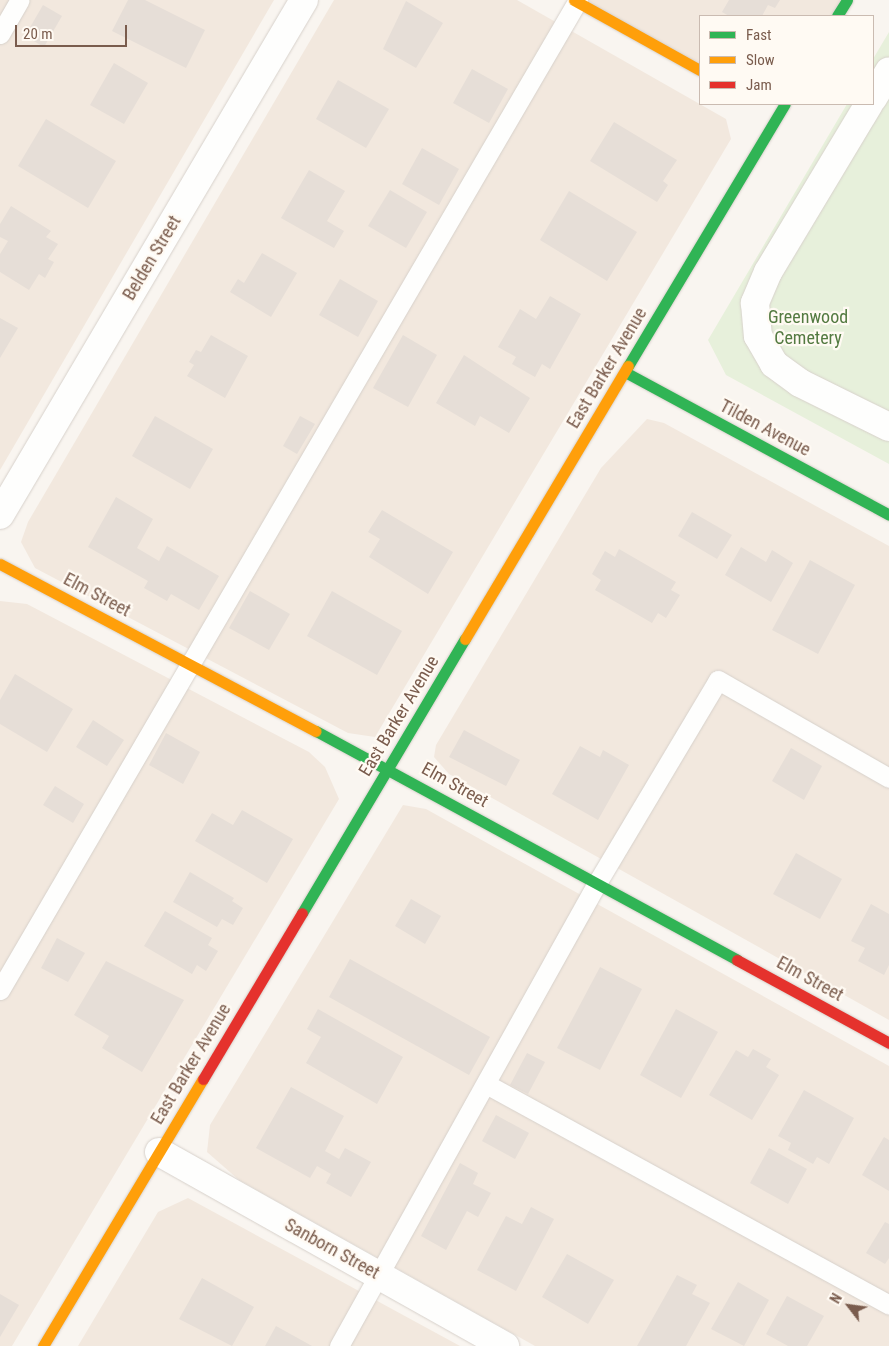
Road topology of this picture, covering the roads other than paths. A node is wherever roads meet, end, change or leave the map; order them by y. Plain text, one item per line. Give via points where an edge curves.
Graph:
1 (20, 0) edge
2 (304, 0) edge
3 (847, 0) edge
4 (576, 1) edge
5 (838, 15) edge
6 (0, 34) edge
7 (699, 69) edge
8 (889, 71) edge
9 (874, 96) edge
10 (868, 105) edge
11 (767, 107) dead end
12 (782, 109) edge
13 (625, 372) junction
14 (889, 427) edge
15 (0, 515) edge
16 (889, 515) edge
17 (0, 564) edge
18 (190, 664) junction
19 (388, 769) junction
20 (889, 778) edge
21 (597, 883) junction
22 (0, 990) edge
23 (889, 1043) edge
24 (486, 1084) junction
25 (159, 1152) junction
26 (380, 1276) junction
27 (889, 1305) edge
28 (43, 1346) edge
29 (339, 1346) edge
30 (505, 1346) edge

1 - 6 lane
2 - 15 street, Belden Street
3 - 5 street
4 - 7 street
4 - 18 lane
8 - 9 street
10 - 14 street via 768,272 755,303 758,336 774,364 800,383
11 - 12 street
12 - 13 street, East Barker Avenue
13 - 16 street, Tilden Avenue
13 - 19 street, East Barker Avenue
17 - 18 street, Elm Street
18 - 19 street, Elm Street
18 - 22 lane
19 - 21 street, Elm Street
19 - 25 street, East Barker Avenue
20 - 21 lane via 718,680
21 - 23 street, Elm Street
21 - 24 lane
24 - 26 lane
24 - 27 lane
25 - 26 street, Sanborn Street
25 - 28 street, East Barker Avenue
26 - 29 lane
26 - 30 street, Sanborn Street

